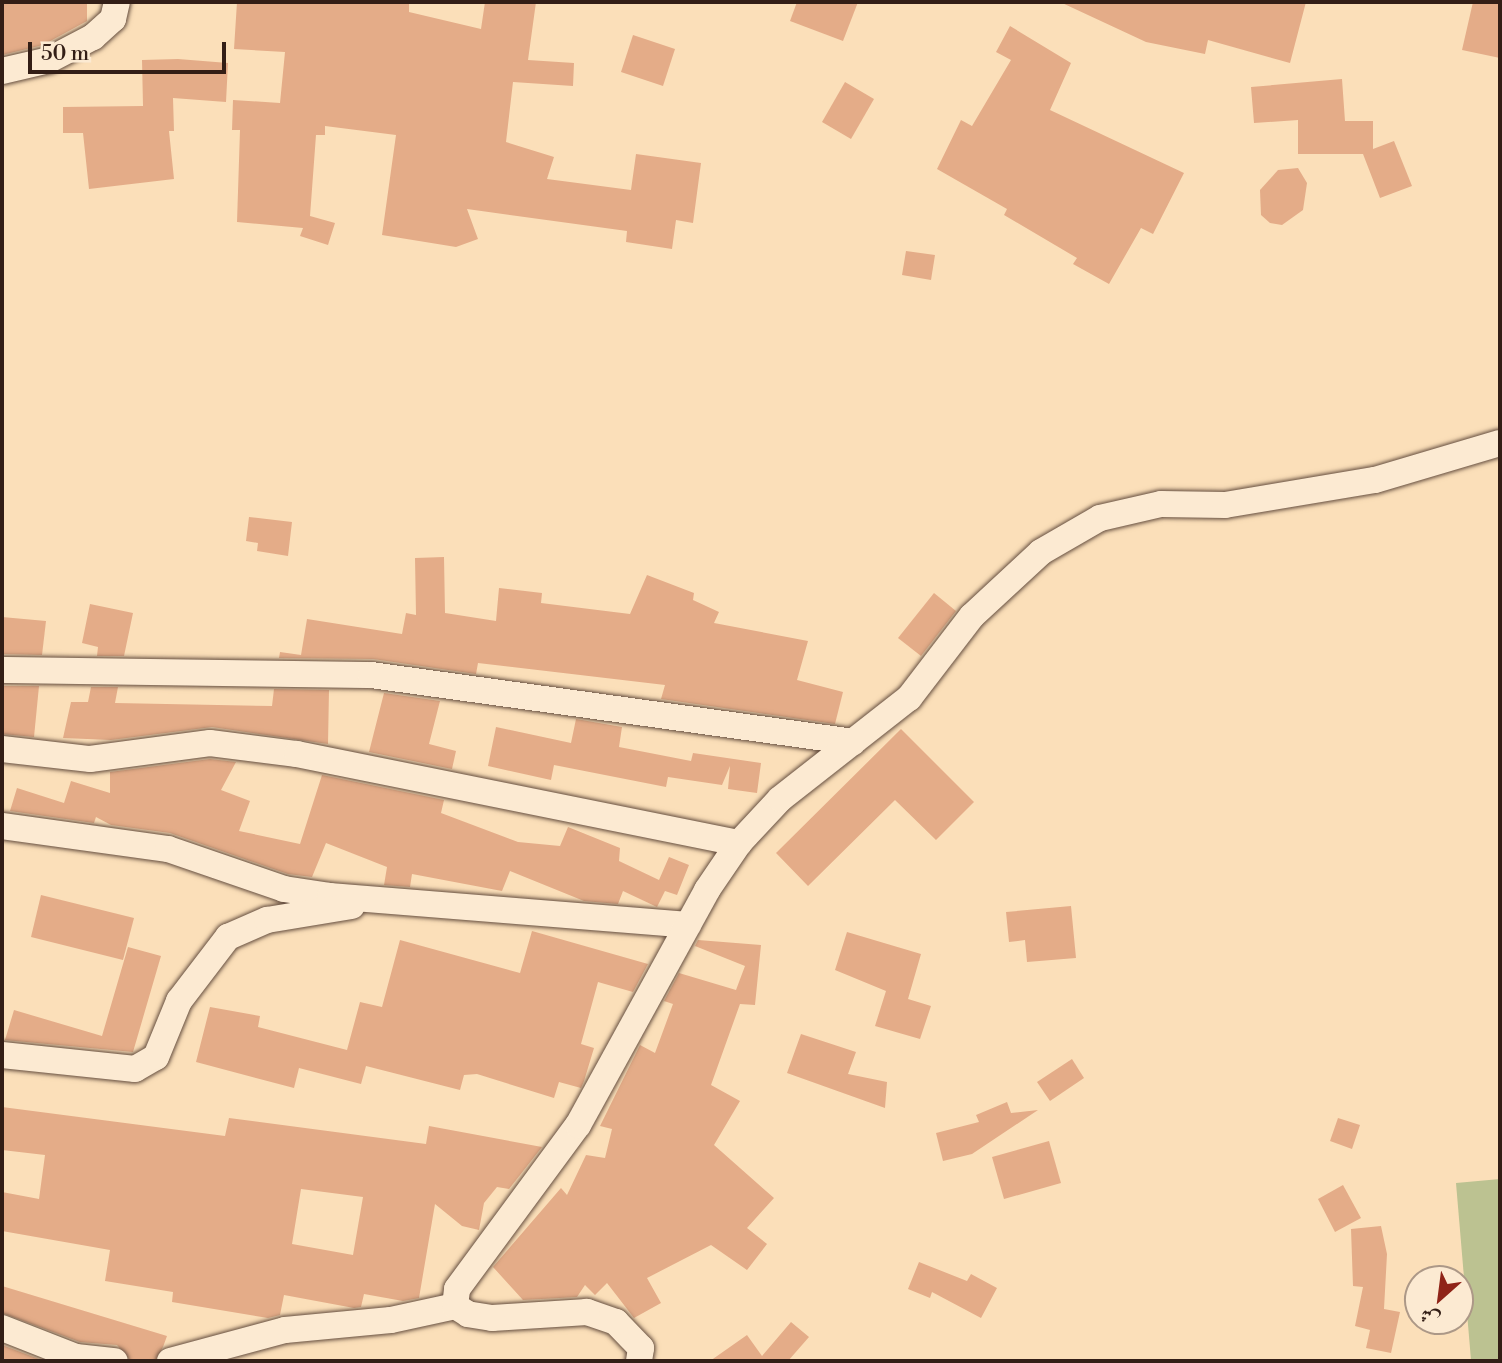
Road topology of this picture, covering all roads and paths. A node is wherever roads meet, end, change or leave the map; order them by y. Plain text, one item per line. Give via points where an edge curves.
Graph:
1 (117, 2) edge
2 (2, 71) edge
3 (1500, 443) edge
4 (2, 670) edge
5 (853, 742) junction
6 (2, 749) edge
7 (2, 826) edge
8 (739, 843) junction
9 (375, 901) junction
10 (688, 925) junction
11 (2, 1055) edge
12 (455, 1306) junction
13 (2, 1328) edge
14 (115, 1361) edge
15 (170, 1361) edge
16 (639, 1361) edge

1 - 2 street via 113,19 93,37 49,60
3 - 5 street via 1375,480 1225,505 1161,504 1100,518 1041,552 972,617 909,698
4 - 5 street via 371,675
5 - 8 street via 780,799
6 - 8 street via 90,759 210,743 284,752
7 - 9 street via 168,849 284,889
8 - 10 street
9 - 10 street
9 - 11 street via 267,920 228,937 179,1002 156,1057 135,1069
10 - 12 street via 578,1125 457,1289
12 - 15 street via 391,1320 285,1330
12 - 16 street via 492,1318 587,1312 616,1322 641,1348
13 - 14 street via 76,1357

